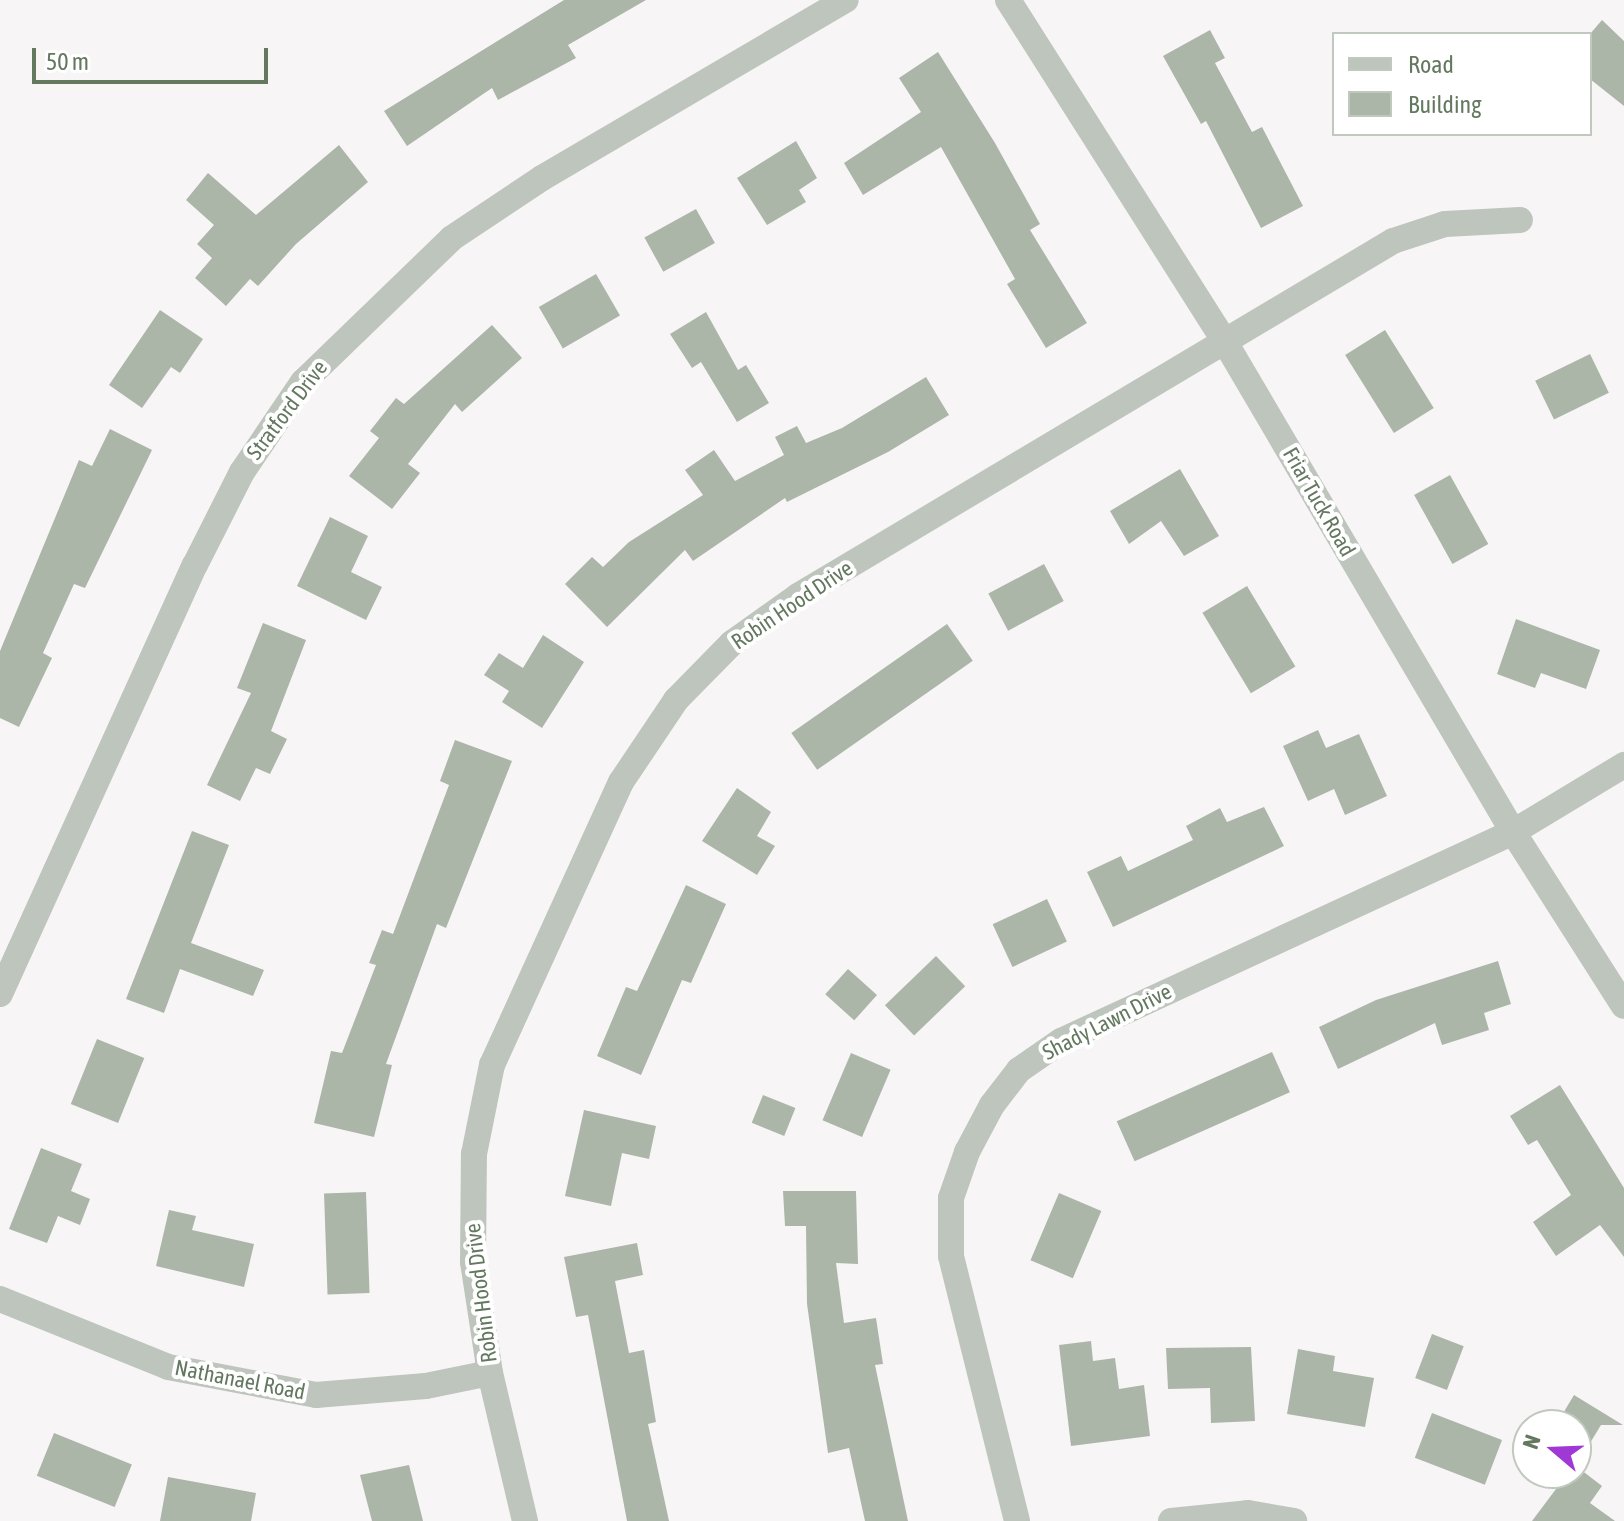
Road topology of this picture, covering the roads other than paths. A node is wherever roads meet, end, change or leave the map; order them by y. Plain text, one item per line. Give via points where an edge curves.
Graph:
1 (846, 0) edge
2 (1008, 0) edge
3 (1520, 220) dead end
4 (1225, 342) junction
5 (1624, 765) edge
6 (1513, 832) junction
7 (0, 994) edge
8 (1624, 1006) edge
9 (0, 1299) edge
10 (490, 1373) junction
11 (525, 1521) edge
12 (1017, 1521) edge
13 (1171, 1521) edge
14 (1294, 1521) edge

1 - 7 street, Stratford Drive via 542,178 452,238 303,382 242,472 195,565
2 - 4 street, Friar Tuck Road
3 - 4 street, Robin Hood Drive via 1445,224 1393,241
4 - 6 street, Friar Tuck Road
4 - 10 street, Robin Hood Drive via 798,596 732,643 676,700 621,782 492,1065 474,1154 471,1212
5 - 6 street, Shady Lawn Drive
6 - 8 street, Friar Tuck Road
6 - 12 street, Shady Lawn Drive via 1061,1041 1019,1070 992,1105 951,1198 951,1256
9 - 10 street, Nathanael Road via 168,1367 316,1395 426,1386
10 - 11 street, Robin Hood Drive
13 - 14 street via 1248,1513

